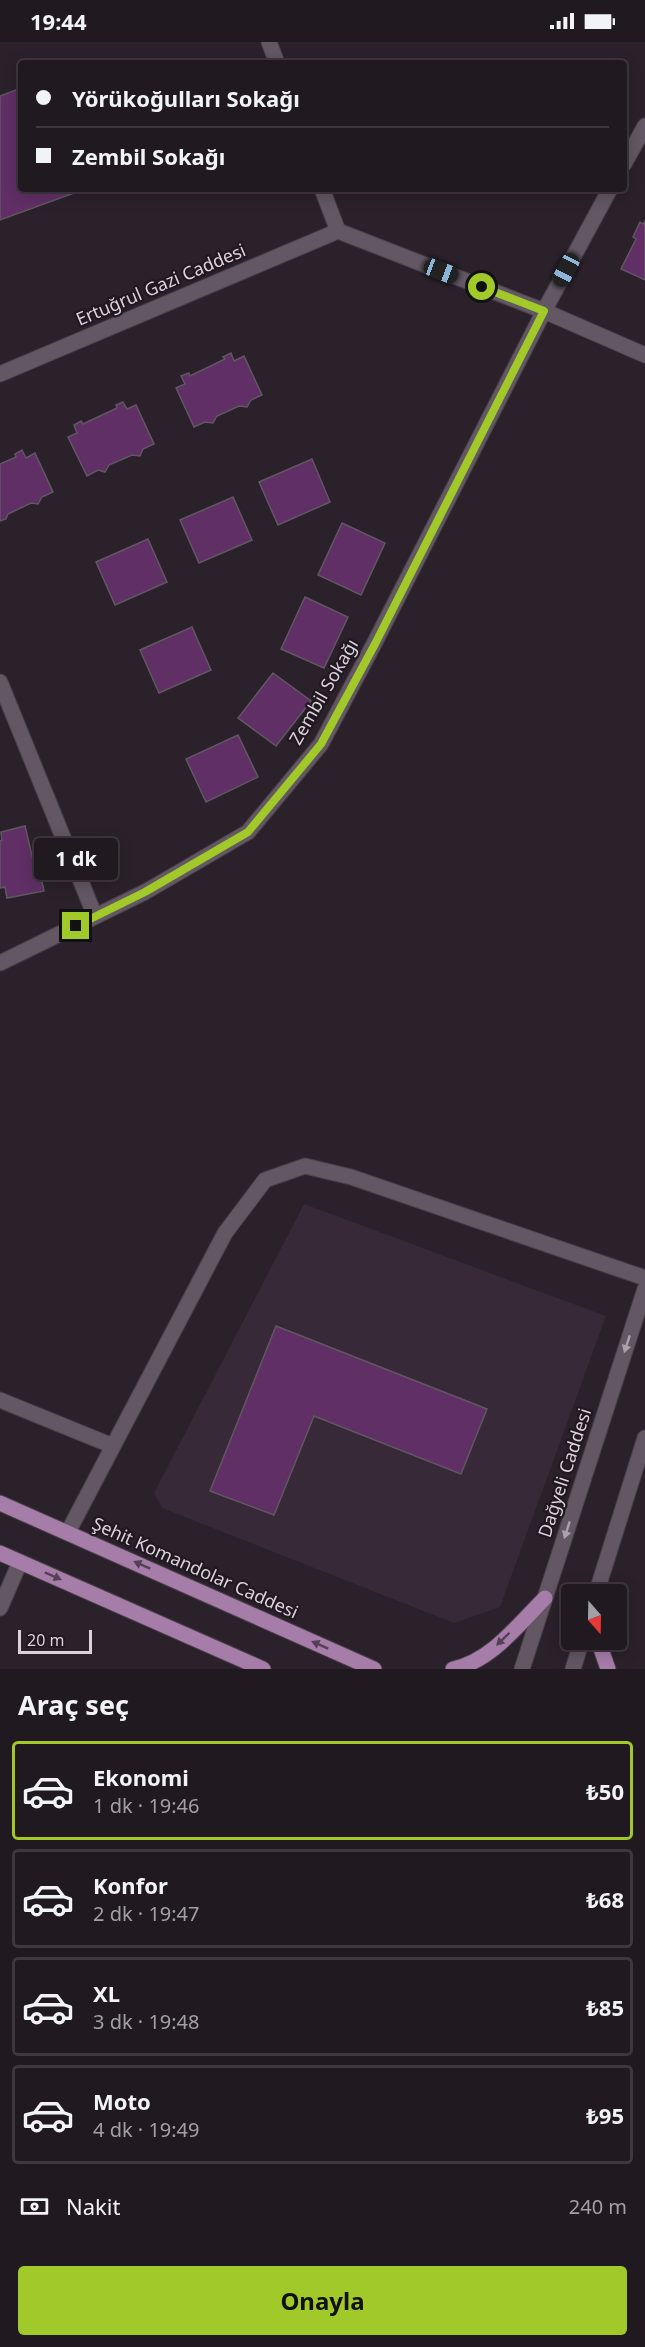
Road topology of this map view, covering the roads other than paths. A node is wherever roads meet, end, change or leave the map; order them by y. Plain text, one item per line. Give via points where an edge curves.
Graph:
1 (269, 42) edge
2 (276, 60) edge
3 (645, 126) edge
4 (627, 159) edge
5 (323, 192) edge
6 (608, 192) edge
7 (338, 231) junction
8 (544, 311) junction
9 (645, 355) edge
10 (0, 374) edge
11 (0, 682) edge
12 (95, 916) junction
13 (0, 963) edge
14 (645, 1278) edge
15 (645, 1289) edge
16 (0, 1400) edge
17 (645, 1438) edge
18 (113, 1446) junction
19 (0, 1503) edge
20 (68, 1532) junction
21 (0, 1552) edge
22 (20, 1562) junction
23 (599, 1584) edge
24 (545, 1598) junction
25 (0, 1608) edge
26 (579, 1650) edge
27 (601, 1650) edge
28 (240, 1665) edge
29 (263, 1669) edge
30 (374, 1669) edge
31 (453, 1669) edge
32 (522, 1669) edge
33 (573, 1669) edge
34 (608, 1669) edge

1 - 2 street
3 - 4 street
5 - 7 street
6 - 8 street, Zembil Sokağı
7 - 8 street
7 - 10 street, Ertuğrul Gazi Caddesi
8 - 9 street
8 - 12 street, Zembil Sokağı via 321,744 248,832 145,892
11 - 12 street
12 - 13 street, Zembil Sokağı
14 - 18 street via 351,1177 305,1167 265,1179 225,1233
15 -> 24 street, Dağyeli Caddesi
16 - 18 street
17 - 23 street
18 - 20 street
19 - 20 main road, Şehit Komandolar Caddesi
30 -> 20 main road, Şehit Komandolar Caddesi
21 - 22 main road
22 - 25 street
22 -> 28 main road
24 -> 31 main road via 498,1646 466,1666
24 - 32 street, Dağyeli Caddesi
26 - 33 street
27 - 34 main road
28 - 29 main road

